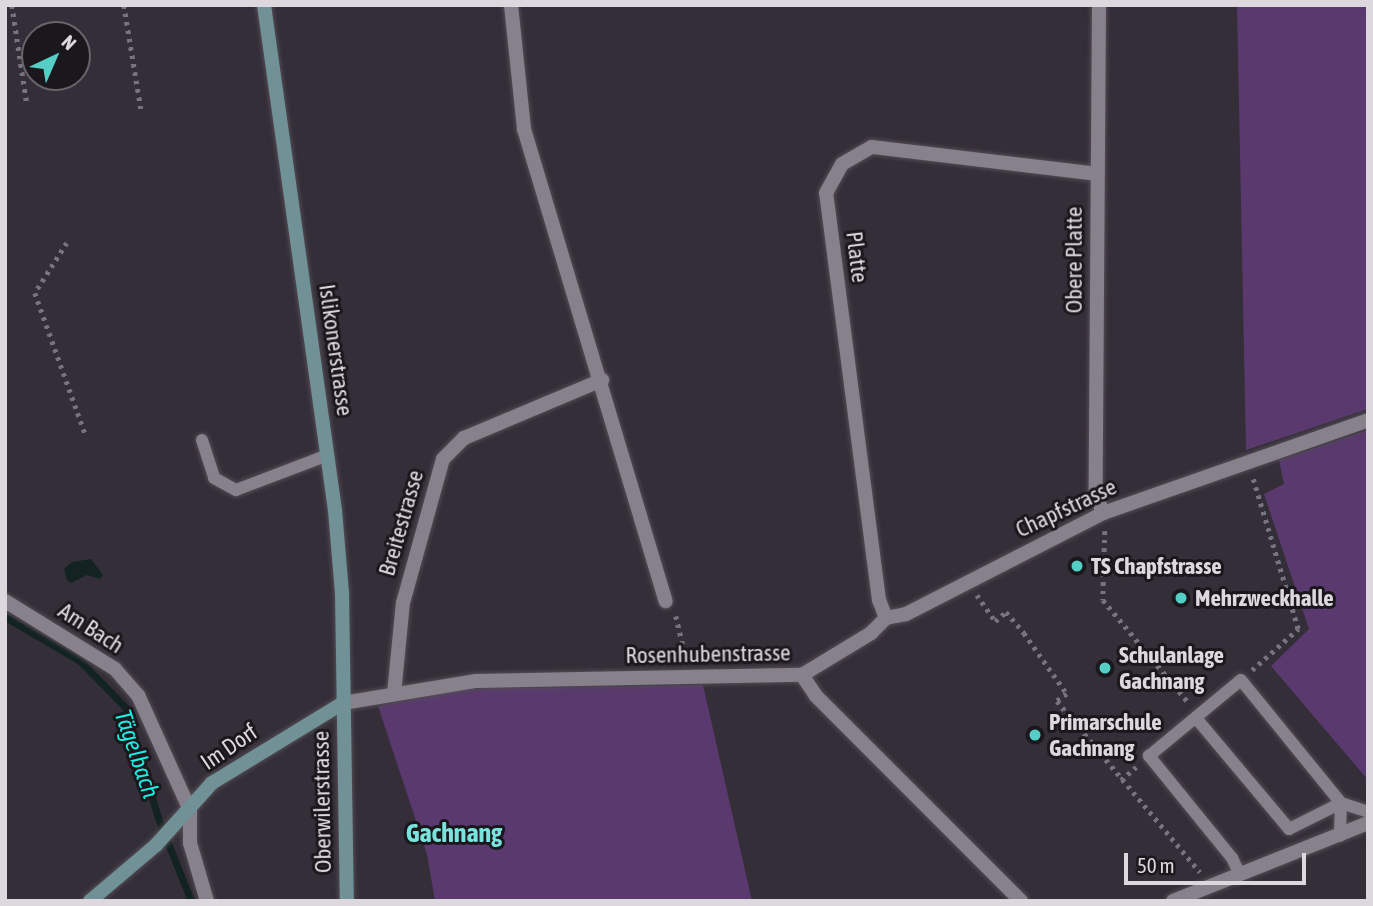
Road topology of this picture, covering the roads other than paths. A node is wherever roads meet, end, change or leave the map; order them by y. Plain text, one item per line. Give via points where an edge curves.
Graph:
1 (264, 5) edge
2 (511, 5) edge
3 (1099, 5) edge
4 (1097, 174) junction
5 (602, 380) junction
6 (1368, 419) edge
7 (202, 440) dead end
8 (328, 455) junction
9 (1103, 513) junction
10 (5, 601) edge
11 (666, 601) road end
12 (886, 618) junction
13 (802, 675) junction
14 (394, 694) junction
15 (343, 704) junction
16 (1196, 718) junction
17 (1341, 803) junction
18 (190, 810) junction
19 (1368, 812) edge
20 (1368, 823) edge
21 (1340, 836) junction
22 (1240, 875) junction
23 (90, 901) edge
24 (206, 901) edge
25 (347, 901) edge
26 (1021, 901) edge
27 (1173, 901) edge

1 - 8 street, Islikonerstrasse
2 - 5 street via 524,130
3 - 4 street, Obere Platte
4 - 9 street, Obere Platte via 1096,494
4 - 12 street, Platte via 872,147 842,164 826,193 879,600
5 - 11 street
5 - 14 street, Breitestrasse via 464,438 443,459 402,603
6 - 9 street, Chapfstrasse
7 - 8 lane via 214,478 236,490
8 - 15 street, Islikonerstrasse via 342,593
9 - 12 street, Chapfstrasse via 906,614
10 - 18 street, Am Bach via 116,669 151,716
12 - 13 street, Chapfstrasse
13 - 14 street, Rosenhubenstrasse via 476,681
13 - 26 street, Rosenhubenstrasse via 816,696
14 - 15 street, Rosenhubenstrasse
15 - 18 street, Im Dorf via 212,783
15 - 25 street, Oberwilerstrasse
16 - 17 lane via 1289,829
16 - 17 lane via 1241,680
16 - 22 lane via 1149,756 1232,858
17 - 19 lane
17 - 21 lane
18 - 23 street, Im Dorf
18 - 24 street, Am Bach via 190,844
20 - 21 street
21 - 22 street
22 - 27 street

